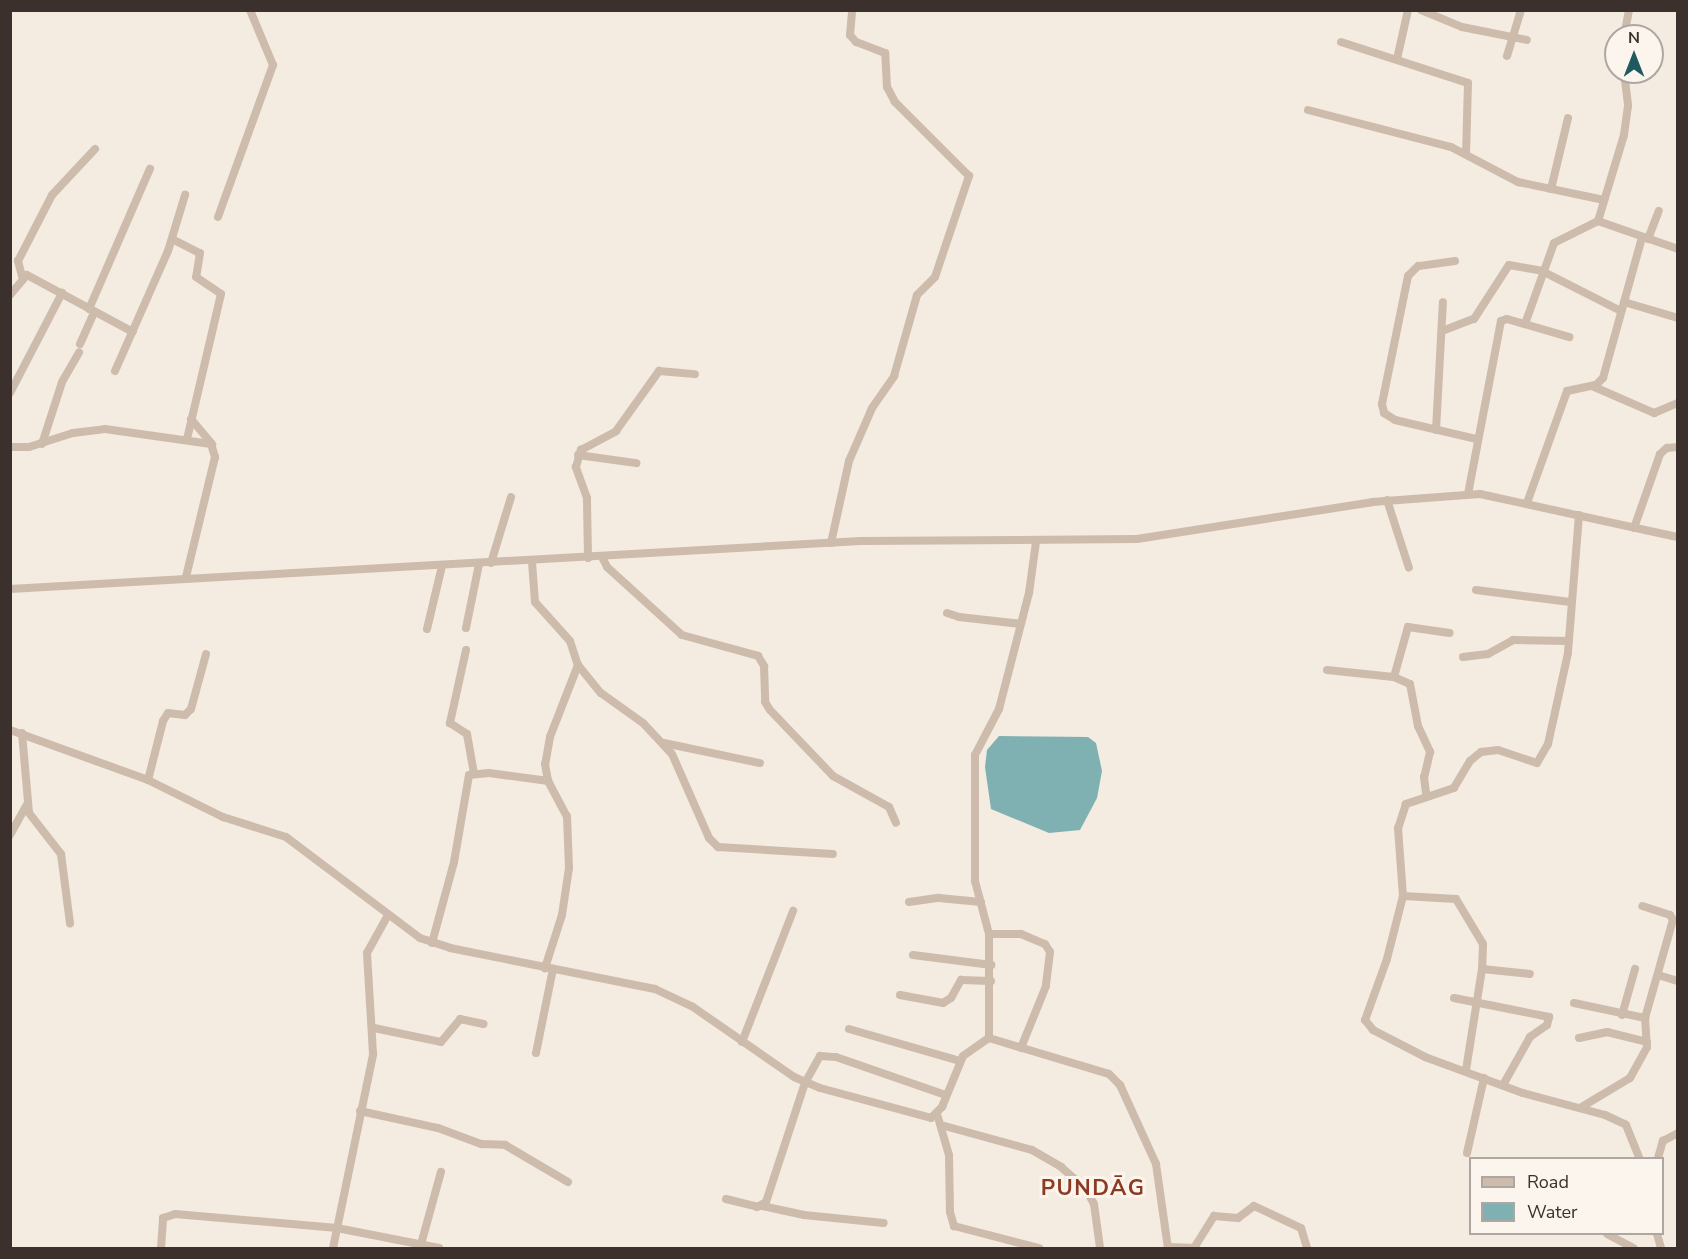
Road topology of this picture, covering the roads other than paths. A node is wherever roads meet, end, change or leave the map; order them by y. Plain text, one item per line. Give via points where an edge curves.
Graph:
1 (250, 10) edge
2 (852, 10) edge
3 (1408, 10) edge
4 (1421, 10) edge
5 (1521, 10) edge
6 (1514, 37) junction
7 (1527, 40) dead end
8 (1341, 42) dead end
9 (1507, 56) dead end
10 (1397, 59) junction
11 (1624, 84) edge
12 (1308, 110) dead end
13 (1568, 118) dead end
14 (95, 149) dead end
15 (1466, 153) junction
16 (150, 169) dead end
17 (1551, 189) junction
18 (185, 195) dead end
19 (1604, 200) junction
20 (1659, 211) dead end
21 (218, 217) dead end
22 (1598, 221) junction
23 (1645, 238) junction
24 (172, 239) junction
25 (1677, 249) edge
26 (1455, 261) dead end
27 (1542, 271) junction
28 (22, 276) junction
29 (62, 293) junction
30 (10, 295) edge
31 (1443, 302) dead end
32 (1624, 302) junction
33 (92, 310) junction
34 (1621, 311) junction
35 (1677, 318) edge
36 (1525, 324) junction
37 (1442, 331) junction
38 (133, 332) junction
39 (1569, 338) dead end
40 (115, 371) dead end
41 (695, 374) dead end
42 (1592, 386) junction
43 (10, 393) edge
44 (1677, 403) edge
45 (1376, 414) dead end
46 (1388, 418) junction
47 (191, 419) junction
48 (1436, 430) junction
49 (187, 439) junction
50 (1476, 439) junction
51 (42, 444) junction
52 (213, 446) junction
53 (10, 447) edge
54 (1677, 447) edge
55 (578, 455) junction
56 (636, 463) dead end
57 (1467, 494) junction
58 (511, 497) dead end
59 (1387, 501) junction
60 (1527, 503) junction
61 (1579, 515) junction
62 (1634, 528) junction
63 (1677, 537) edge
64 (1036, 542) junction
65 (831, 543) junction
66 (602, 557) junction
67 (588, 558) junction
68 (532, 562) junction
69 (491, 563) junction
70 (479, 564) junction
71 (442, 566) junction
72 (1409, 568) dead end
73 (186, 577) junction
74 (10, 589) edge
75 (1476, 590) dead end
76 (1570, 602) junction
77 (947, 613) dead end
78 (1021, 624) junction
79 (466, 628) dead end
80 (427, 629) dead end
81 (1450, 633) dead end
82 (1569, 641) junction
83 (466, 650) dead end
84 (206, 654) dead end
85 (1463, 657) dead end
86 (578, 665) junction
87 (1327, 670) dead end
88 (1394, 677) junction
89 (10, 729) edge
90 (22, 733) junction
91 (664, 743) junction
92 (760, 763) dead end
93 (474, 773) junction
94 (148, 780) junction
95 (548, 781) junction
96 (1426, 795) junction
97 (27, 804) junction
98 (896, 823) dead end
99 (10, 835) edge
100 (833, 854) dead end
101 (1403, 896) junction
102 (909, 902) dead end
103 (981, 902) junction
104 (1642, 906) dead end
105 (793, 911) dead end
106 (388, 915) junction
107 (70, 923) dead end
108 (989, 934) junction
109 (432, 943) junction
110 (913, 955) dead end
111 (991, 965) junction
112 (549, 969) junction
113 (1482, 969) junction
114 (1635, 969) dead end
115 (1530, 974) dead end
116 (1658, 975) junction
117 (991, 981) junction
118 (1677, 981) edge
119 (900, 995) dead end
120 (1454, 998) dead end
121 (1477, 1002) junction
122 (1574, 1003) dead end
123 (1622, 1016) junction
124 (1645, 1018) junction
125 (483, 1024) dead end
126 (374, 1028) junction
127 (849, 1029) dead end
128 (989, 1038) junction
129 (1579, 1038) dead end
130 (742, 1042) junction
131 (1647, 1042) junction
132 (1021, 1048) junction
133 (536, 1053) dead end
134 (960, 1061) junction
135 (1466, 1070) junction
136 (1484, 1078) junction
137 (805, 1083) junction
138 (1503, 1085) junction
139 (946, 1095) junction
140 (1580, 1108) junction
141 (360, 1111) junction
142 (937, 1114) junction
143 (941, 1125) junction
144 (1677, 1133) edge
145 (1467, 1153) dead end
146 (1640, 1157) edge
147 (1658, 1157) edge
148 (441, 1172) dead end
149 (568, 1182) dead end
150 (726, 1199) dead end
151 (762, 1206) junction
152 (884, 1223) dead end
153 (337, 1228) junction
154 (1610, 1235) edge
155 (421, 1246) edge
156 (161, 1248) edge
157 (333, 1248) edge
158 (439, 1248) edge
159 (1039, 1248) edge
160 (1100, 1248) edge
161 (1169, 1248) edge
162 (1195, 1248) edge
163 (1307, 1248) edge
164 (1633, 1248) edge

1 - 21 street via 272,60 268,84
2 - 65 street via 850,34 856,42 885,53 887,87 895,102 969,176 935,277 917,295 894,376 872,408 855,446
3 - 10 street
4 - 6 street via 1462,27
5 - 6 street
6 - 7 street
6 - 9 street
8 - 10 street
10 - 15 street via 1468,83
11 - 19 street via 1626,129
12 - 15 street
13 - 17 street
14 - 28 street via 52,195 18,261
15 - 17 street via 1501,177
16 - 33 street
17 - 19 street
18 - 24 street
19 - 22 street
20 - 23 street
22 - 23 street
22 - 27 street via 1554,243
23 - 25 street
23 - 32 street
24 - 38 street
24 - 47 street via 200,253 196,277 221,294
26 - 46 street via 1418,266 1405,282 1382,404
27 - 34 street
27 - 36 street
27 - 37 street via 1507,266 1474,319
28 - 29 street via 33,277
28 - 30 street
29 - 33 street
29 - 43 street
31 - 37 street
32 - 34 street
32 - 35 street
33 - 38 street
33 - 51 street
34 - 42 street via 1603,378
36 - 39 street
36 - 50 street via 1505,319 1499,326
37 - 48 street
38 - 40 street
41 - 55 street via 659,371 621,426
42 - 44 street via 1654,413
42 - 60 street via 1567,392
45 - 46 street
46 - 48 street
47 - 49 street
47 - 52 street
48 - 50 street
49 - 51 street via 105,429 73,433
49 - 52 street
50 - 57 street
51 - 53 street
52 - 73 street via 215,457
54 - 62 street via 1660,454
55 - 56 street
55 - 67 street via 576,467 588,514
57 - 59 street
57 - 60 street via 1492,494
58 - 69 street
59 - 64 street via 1137,539
59 - 72 street
60 - 61 street
61 - 62 street
61 - 76 street
62 - 63 street
64 - 65 street
64 - 78 street
65 - 66 street
66 - 67 street
66 - 98 street via 607,567 682,635 758,656 764,666 764,696 770,710 833,776 889,807
67 - 68 street
68 - 69 street
68 - 86 street via 535,602 570,641
69 - 70 street
70 - 71 street
70 - 79 street
71 - 73 street
71 - 80 street
73 - 74 street
75 - 76 street
76 - 82 street
77 - 78 street
78 - 103 street via 999,709 975,755 975,881
81 - 88 street via 1407,627
82 - 85 street via 1513,640 1488,654
82 - 96 street via 1555,725 1538,763 1498,750 1484,751 1470,761 1454,788
83 - 93 street via 450,723 467,734
84 - 94 street via 191,709 185,715 168,714 163,722
86 - 91 street via 601,693
86 - 95 street via 550,737 545,764
87 - 88 street
88 - 96 street via 1412,688 1416,719 1429,749
89 - 90 street
90 - 94 street
90 - 97 street
91 - 92 street
91 - 100 street via 709,838 718,847
93 - 95 street
93 - 109 street via 466,782 454,862
94 - 106 street via 223,817 286,837
95 - 112 street via 567,816 569,868
96 - 101 street via 1410,800 1400,816
97 - 99 street
97 - 107 street via 33,820 61,854
101 - 113 street via 1456,899 1483,944
101 - 135 street via 1365,1020 1373,1030 1408,1049
102 - 103 street via 939,898
103 - 108 street
104 - 116 street via 1670,915 1673,920
105 - 130 street
106 - 109 street
106 - 126 street via 367,953
108 - 111 street
108 - 132 street via 1021,934 1045,944 1050,952 1046,986
109 - 112 street
110 - 111 street
111 - 117 street
112 - 130 street via 655,989 693,1007
112 - 133 street
113 - 115 street
113 - 121 street
114 - 123 street
116 - 118 street
116 - 124 street
117 - 119 street via 961,980 951,998 943,1003
117 - 128 street
120 - 121 street
121 - 135 street
121 - 138 street via 1549,1017 1547,1025 1530,1037
122 - 123 street
123 - 124 street
124 - 131 street
125 - 126 street via 456,1021 441,1042
126 - 141 street via 373,1054
127 - 134 street
128 - 132 street
128 - 134 street via 971,1048
129 - 131 street via 1607,1032
130 - 137 street
131 - 140 street via 1630,1078
132 - 161 street via 1100,1070 1116,1079 1156,1164
134 - 139 street
135 - 136 street
136 - 138 street
136 - 145 street
137 - 139 street via 816,1059 829,1055
137 - 142 street via 921,1118
137 - 151 street
138 - 140 street
139 - 142 street
140 - 146 street via 1626,1125
141 - 149 street via 431,1126 481,1144 505,1145
141 - 153 street
142 - 143 street
143 - 159 street via 949,1155 950,1212 954,1226
143 - 160 street via 1032,1150 1061,1167 1086,1189 1094,1204
144 - 147 street via 1663,1141
148 - 155 street
150 - 151 street
151 - 152 street via 804,1215
153 - 155 street
153 - 156 street via 175,1214 163,1218
153 - 157 street
154 - 164 street
155 - 158 street
161 - 162 street
162 - 163 street via 1214,1216 1238,1218 1254,1206 1301,1228

